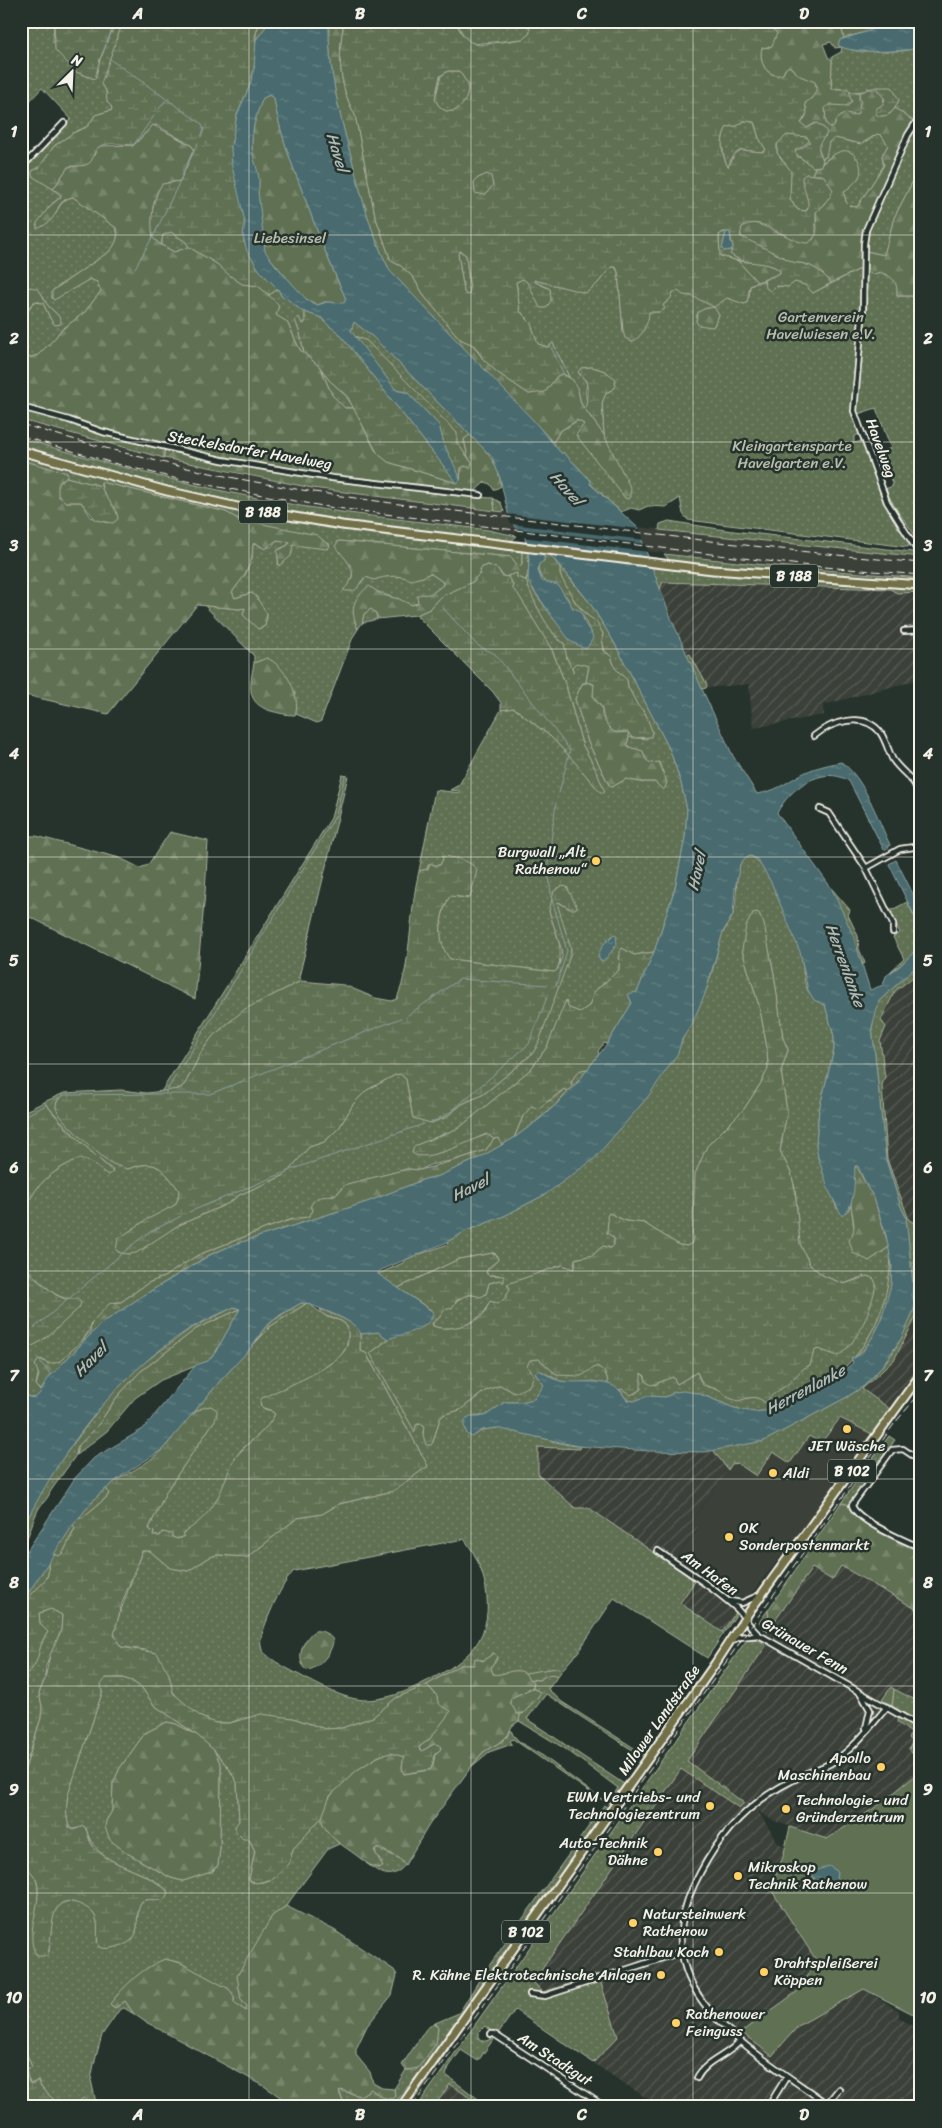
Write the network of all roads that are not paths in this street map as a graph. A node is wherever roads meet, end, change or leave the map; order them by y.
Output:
1 (921, 116) edge
2 (64, 123) dead end
3 (21, 168) edge
4 (21, 407) edge
5 (21, 451) edge
6 (480, 495) dead end
7 (921, 550) edge
8 (921, 584) edge
9 (921, 630) edge
10 (904, 631) dead end
11 (814, 736) dead end
12 (820, 809) dead end
13 (921, 821) edge
14 (921, 846) edge
15 (866, 868) junction
16 (893, 932) dead end
17 (921, 1374) edge
18 (921, 1461) edge
19 (921, 1548) edge
20 (658, 1551) dead end
21 (763, 1593) junction
22 (727, 1600) junction
23 (744, 1619) junction
24 (758, 1635) junction
25 (729, 1642) junction
26 (858, 1691) junction
27 (887, 1707) junction
28 (921, 1726) edge
29 (862, 1736) junction
30 (681, 1952) junction
31 (530, 1994) dead end
32 (491, 2034) dead end
33 (740, 2041) junction
34 (787, 2076) junction
35 (697, 2078) dead end
36 (839, 2088) dead end
37 (829, 2105) edge
38 (401, 2107) edge
39 (605, 2107) edge
40 (768, 2107) edge

1 - 7 street, Havelweg
2 - 3 street
4 - 6 street, Steckelsdorfer Havelweg
5 - 8 main road, B 188
9 - 10 street
11 - 13 street
12 - 15 street
14 - 15 street
15 - 16 street
17 - 21 main road, Milower Landstraße / B 102
18 - 19 street
20 - 22 street, Am Hafen
21 - 22 street
21 - 23 main road, Milower Landstraße / B 102
22 - 23 street, Am Hafen
23 - 24 street, Grünauer Fenn
23 - 25 main road, Milower Landstraße / B 102
24 - 25 street
24 - 26 street, Grünauer Fenn
25 - 38 main road, Milower Landstraße / B 102
26 - 27 street, Grünauer Fenn
26 - 29 street, Grünauer Fenn
27 - 28 street
27 - 29 street, Grünauer Fenn
29 - 30 street, Grünauer Fenn
30 - 31 street
30 - 33 street, Grünauer Fenn
32 - 39 street, Am Stadtgut
33 - 34 street, Grünauer Fenn
33 - 35 street
34 - 37 street, Grünauer Fenn
34 - 40 street
36 - 37 street, Grünauer Fenn

